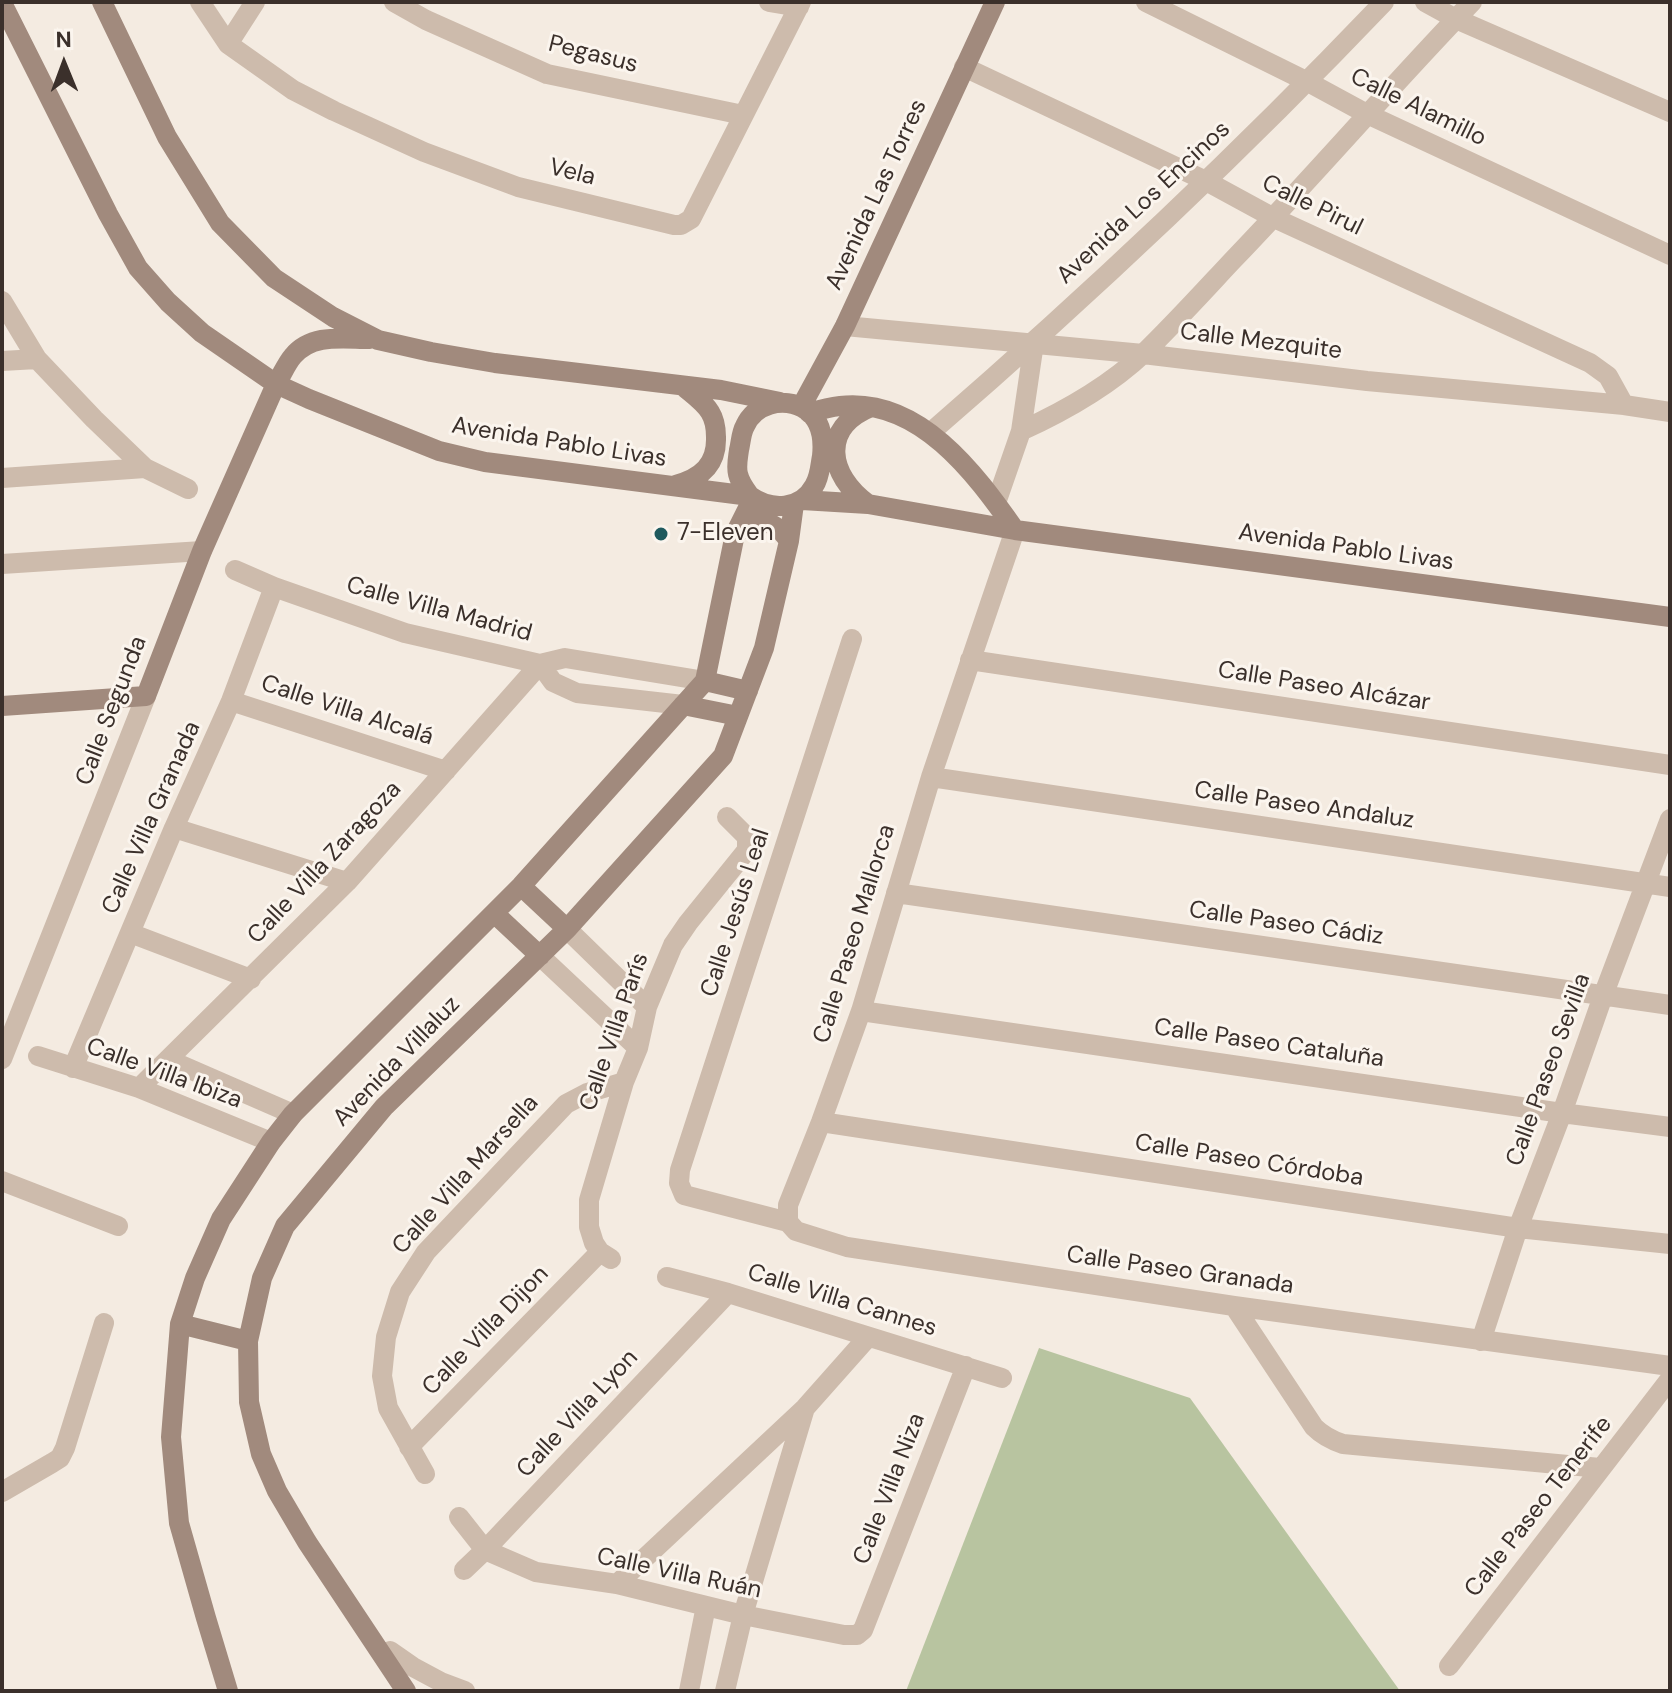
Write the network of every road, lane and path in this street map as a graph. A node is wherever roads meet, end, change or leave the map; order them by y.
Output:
1 (102, 2) edge
2 (200, 2) edge
3 (255, 2) edge
4 (394, 2) edge
5 (769, 2) edge
6 (995, 2) edge
7 (1146, 2) edge
8 (1384, 2) edge
9 (1425, 2) edge
10 (1472, 2) edge
11 (2, 3) edge
12 (800, 5) edge
13 (1456, 19) junction
14 (228, 44) junction
15 (964, 67) junction
16 (1308, 82) junction
17 (1670, 112) edge
18 (1367, 114) junction
19 (743, 115) junction
20 (1206, 181) junction
21 (1274, 218) junction
22 (1670, 255) edge
23 (2, 301) edge
24 (845, 326) junction
25 (378, 340) junction
26 (1034, 343) junction
27 (1143, 354) junction
28 (37, 359) junction
29 (2, 361) edge
30 (276, 384) junction
31 (683, 386) junction
32 (780, 402) junction
33 (1624, 405) junction
34 (871, 407) junction
35 (805, 410) junction
36 (1670, 412) edge
37 (1021, 431) junction
38 (930, 433) junction
39 (145, 468) junction
40 (2, 478) edge
41 (672, 487) junction
42 (188, 489) dead end
43 (752, 497) junction
44 (798, 502) junction
45 (996, 503) junction
46 (868, 504) junction
47 (1015, 530) junction
48 (735, 534) junction
49 (789, 541) junction
50 (202, 551) junction
51 (2, 564) edge
52 (235, 570) dead end
53 (274, 587) junction
54 (1670, 617) edge
55 (852, 639) dead end
56 (970, 660) junction
57 (540, 664) junction
58 (705, 681) junction
59 (748, 691) junction
60 (146, 696) junction
61 (231, 701) junction
62 (683, 705) junction
63 (2, 706) edge
64 (738, 716) junction
65 (1670, 765) edge
66 (446, 771) junction
67 (931, 777) junction
68 (727, 817) dead end
69 (1670, 819) edge
70 (174, 828) junction
71 (347, 882) junction
72 (1645, 883) junction
73 (521, 886) junction
74 (1670, 887) edge
75 (896, 893) junction
76 (494, 913) junction
77 (567, 929) junction
78 (130, 933) junction
79 (540, 956) junction
80 (251, 979) junction
81 (1603, 996) junction
82 (1670, 1005) edge
83 (647, 1007) junction
84 (861, 1011) junction
85 (638, 1048) junction
86 (38, 1056) dead end
87 (2, 1059) edge
88 (169, 1060) junction
89 (73, 1068) junction
90 (624, 1082) junction
91 (139, 1088) junction
92 (1562, 1113) junction
93 (293, 1114) junction
94 (821, 1122) junction
95 (1670, 1127) edge
96 (271, 1142) junction
97 (2, 1181) edge
98 (691, 1198) joint
99 (788, 1222) junction
100 (118, 1226) dead end
101 (1518, 1228) junction
102 (1670, 1244) edge
103 (605, 1255) joint
104 (667, 1277) dead end
105 (728, 1293) junction
106 (1234, 1306) junction
107 (104, 1323) dead end
108 (180, 1324) junction
109 (868, 1337) junction
110 (248, 1341) junction
111 (1481, 1341) junction
112 (966, 1366) junction
113 (1670, 1366) edge
114 (1002, 1378) dead end
115 (1670, 1379) edge
116 (805, 1408) junction
117 (409, 1447) junction
118 (1600, 1468) junction
119 (425, 1474) dead end
120 (2, 1492) edge
121 (459, 1517) dead end
122 (485, 1550) junction
123 (464, 1570) dead end
124 (617, 1584) junction
125 (706, 1606) junction
126 (743, 1615) junction
127 (863, 1630) joint
128 (390, 1654) junction
129 (1449, 1666) dead end
130 (228, 1691) edge
131 (406, 1691) edge
132 (465, 1691) edge
133 (689, 1691) edge
134 (725, 1691) edge

1 - 25 street
2 - 14 street
3 - 14 street
4 - 19 street, Pegasus
5 - 12 street
6 - 15 street, Avenida Las Torres
7 - 16 street, Calle Alamillo
8 - 16 street, Avenida Los Encinos
9 - 13 street
10 - 13 street
11 - 30 street, Avenida Pablo Livas
12 - 19 street, Vela
13 - 17 street
13 - 18 street
14 - 19 street, Vela
15 - 20 street, Calle Pirul
15 - 24 street, Avenida Las Torres
16 - 18 street, Calle Alamillo
16 - 20 street, Avenida Los Encinos
18 - 21 street
18 - 22 street, Calle Alamillo
20 - 21 street, Calle Pirul
20 - 26 street, Avenida Los Encinos
21 - 27 street
21 - 33 street, Calle Pirul
23 - 28 street
24 - 26 street, Calle Mezquite
24 - 35 street, Avenida Las Torres
25 - 30 street, Calle Segunda
25 - 31 street
26 - 27 street, Calle Mezquite
26 - 37 street
26 - 38 street, Avenida Los Encinos
27 - 33 street, Calle Mezquite
27 - 37 street
28 - 29 street
28 - 39 street
30 - 41 street, Avenida Pablo Livas
30 - 50 street, Calle Segunda
31 - 32 street
31 - 41 street
32 - 35 street
32 - 43 street
33 - 36 street, Calle Mezquite
34 - 35 street
34 - 38 street
34 - 46 street
35 - 44 street
37 - 45 street
38 - 45 street
39 - 40 street
39 - 42 street
41 - 43 street, Avenida Pablo Livas
43 - 44 street
43 - 48 street
44 - 46 street, Avenida Pablo Livas
44 - 49 street, Avenida Villaluz
45 - 47 street
46 - 47 street, Avenida Pablo Livas
47 - 54 street, Avenida Pablo Livas
47 - 56 street, Calle Paseo Mallorca
48 - 49 street
48 - 58 street
49 - 59 street, Avenida Villaluz
50 - 51 street
50 - 60 street, Calle Segunda
52 - 53 street, Calle Villa Madrid
53 - 57 street, Calle Villa Madrid
53 - 61 street, Calle Villa Granada
55 - 98 street, Calle Jesús Leal
56 - 65 street, Calle Paseo Alcázar
56 - 67 street, Calle Paseo Mallorca
57 - 58 street, Calle Villa Madrid
57 - 62 street, Calle Villa Madrid
57 - 66 street, Calle Villa Zaragoza
58 - 59 street
58 - 62 street, Avenida Villaluz
59 - 64 street, Avenida Villaluz
60 - 63 street
60 - 87 street, Calle Segunda
61 - 66 street, Calle Villa Alcalá
61 - 70 street, Calle Villa Granada
62 - 64 street
62 - 73 street, Avenida Villaluz
64 - 77 street, Avenida Villaluz
66 - 71 street, Calle Villa Zaragoza
67 - 72 street, Calle Paseo Andaluz
67 - 75 street, Calle Paseo Mallorca
68 - 83 street, Calle Villa París
69 - 72 street, Calle Paseo Sevilla
70 - 71 street
70 - 78 street, Calle Villa Granada
71 - 80 street, Calle Villa Zaragoza
72 - 74 street, Calle Paseo Andaluz
72 - 81 street, Calle Paseo Sevilla
73 - 76 street, Avenida Villaluz
73 - 77 street
75 - 81 street, Calle Paseo Cádiz
75 - 84 street, Calle Paseo Mallorca
76 - 79 street
76 - 93 street, Avenida Villaluz
77 - 79 street, Avenida Villaluz
77 - 83 street
78 - 80 street
78 - 89 street, Calle Villa Granada
79 - 85 street
79 - 110 street, Avenida Villaluz
80 - 88 street, Calle Villa Zaragoza
81 - 82 street, Calle Paseo Cádiz
81 - 92 street, Calle Paseo Sevilla
83 - 85 street, Calle Villa París
84 - 92 street, Calle Paseo Cataluña
84 - 94 street, Calle Paseo Mallorca
85 - 90 street, Calle Villa París
86 - 89 street, Calle Villa Ibiza
88 - 91 street, Calle Villa Zaragoza
88 - 93 street, Calle Villa Ibiza
89 - 91 street, Calle Villa Ibiza
90 - 103 street, Calle Villa París
90 - 117 street, Calle Villa Marsella
91 - 96 street, Calle Villa Ibiza
92 - 95 street, Calle Paseo Cataluña
92 - 101 street, Calle Paseo Sevilla
93 - 96 street, Avenida Villaluz
94 - 99 street, Calle Paseo Mallorca
94 - 101 street, Calle Paseo Córdoba
96 - 108 street, Avenida Villaluz
97 - 100 street
98 - 99 street, Calle Paseo Granada
99 - 106 street, Calle Paseo Granada
101 - 102 street, Calle Paseo Córdoba
101 - 111 street, Calle Paseo Sevilla
103 - 117 street, Calle Villa Dijon
104 - 105 street, Calle Villa Cannes
105 - 109 street, Calle Villa Cannes
105 - 122 street, Calle Villa Lyon
106 - 111 street, Calle Paseo Granada
106 - 118 street
107 - 120 street
108 - 110 street
108 - 130 street, Avenida Villaluz
109 - 112 street, Calle Villa Cannes
109 - 116 street
110 - 128 street, Avenida Villaluz
111 - 113 street, Calle Paseo Granada
112 - 114 street, Calle Villa Cannes
112 - 127 street, Calle Villa Niza
115 - 118 street, Calle Paseo Tenerife
116 - 124 street
116 - 126 street
117 - 119 street, Calle Villa Marsella
118 - 129 street, Calle Paseo Tenerife
121 - 122 street
122 - 123 street, Calle Villa Lyon
122 - 124 street, Calle Villa Ruán
124 - 125 street, Calle Villa Ruán
125 - 126 street, Calle Villa Ruán
125 - 133 street
126 - 127 street, Calle Villa Ruán
126 - 134 street
128 - 131 street, Avenida Villaluz
128 - 132 street

